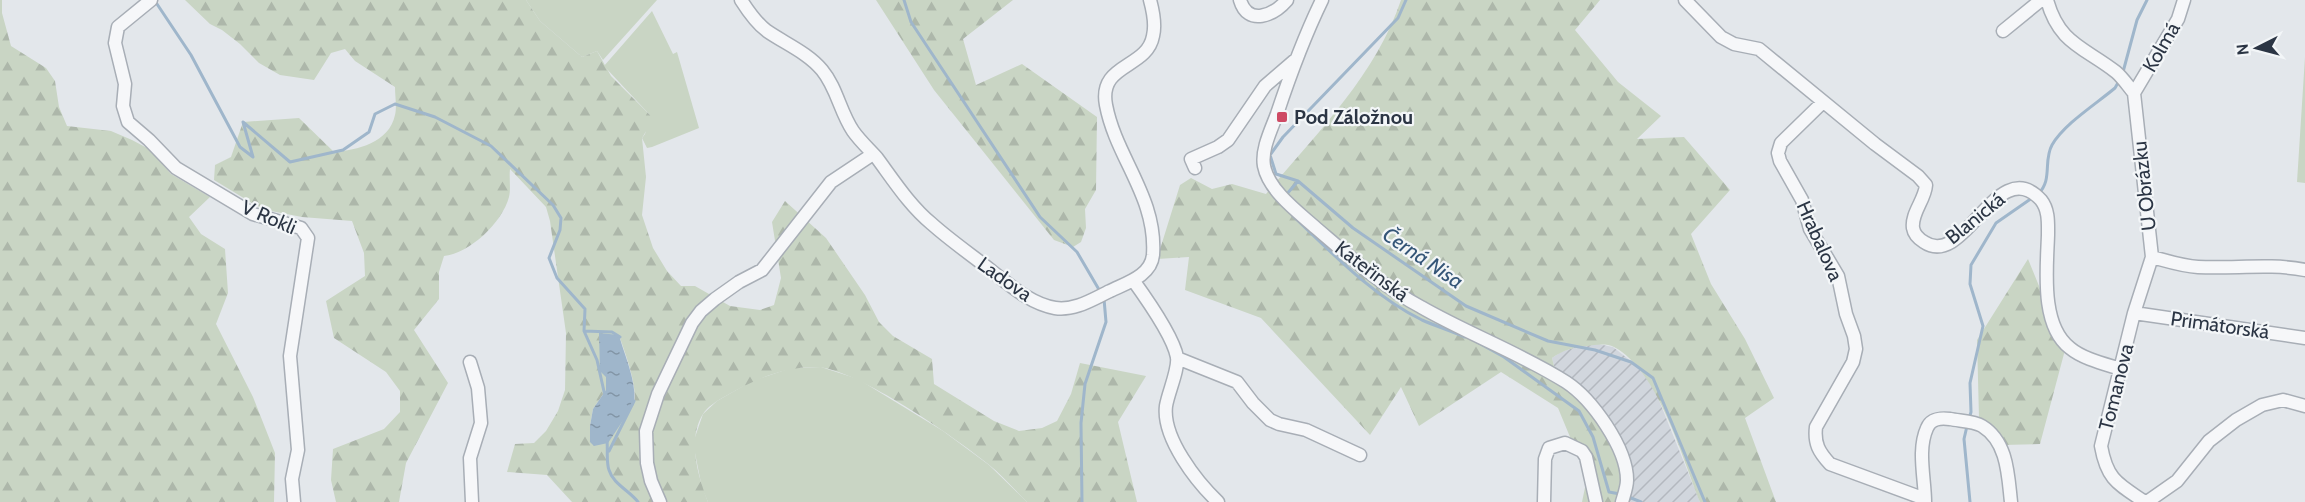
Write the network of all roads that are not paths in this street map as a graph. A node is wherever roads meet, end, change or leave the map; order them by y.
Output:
1 (741, 0) edge
2 (1150, 0) edge
3 (1240, 0) edge
4 (1287, 0) edge
5 (1322, 0) edge
6 (1685, 0) edge
7 (2041, 0) edge
8 (2047, 0) edge
9 (2184, 0) edge
10 (150, 1) edge
11 (2003, 31) dead end
12 (1295, 60) junction
13 (2134, 93) junction
14 (1823, 102) junction
15 (873, 154) junction
16 (1196, 168) dead end
17 (2152, 257) junction
18 (2305, 270) edge
19 (1133, 280) junction
20 (2134, 313) junction
21 (2305, 338) edge
22 (1177, 358) junction
23 (470, 362) dead end
24 (2121, 369) junction
25 (2305, 406) edge
26 (1360, 455) dead end
27 (1925, 501) edge
28 (294, 502) edge
29 (472, 502) edge
30 (660, 502) edge
31 (1218, 502) edge
32 (1544, 502) edge
33 (1596, 502) edge
34 (1622, 502) edge
35 (2011, 502) edge
36 (2146, 502) edge

1 - 15 street, Ladova
2 - 19 street, Ladova
3 - 4 street
5 - 12 street, Kateřinská
6 - 14 street, Blanická
7 - 11 street
8 - 13 street
9 - 13 street, Kolmá
10 - 28 street, V Rokli
12 - 16 street
12 - 34 street, Kateřinská
13 - 17 street, U Obrázku
14 - 24 street, Blanická
14 - 27 street, Hrabalova
15 - 19 street, Ladova
15 - 30 street
17 - 18 street, U Obrázku
17 - 20 street, Tomanova
19 - 22 street
20 - 21 street, Primátorská
20 - 24 street, Tomanova
22 - 26 street
22 - 31 street
23 - 29 street
24 - 36 street, Tomanova
25 - 36 street
27 - 35 street
32 - 33 street

